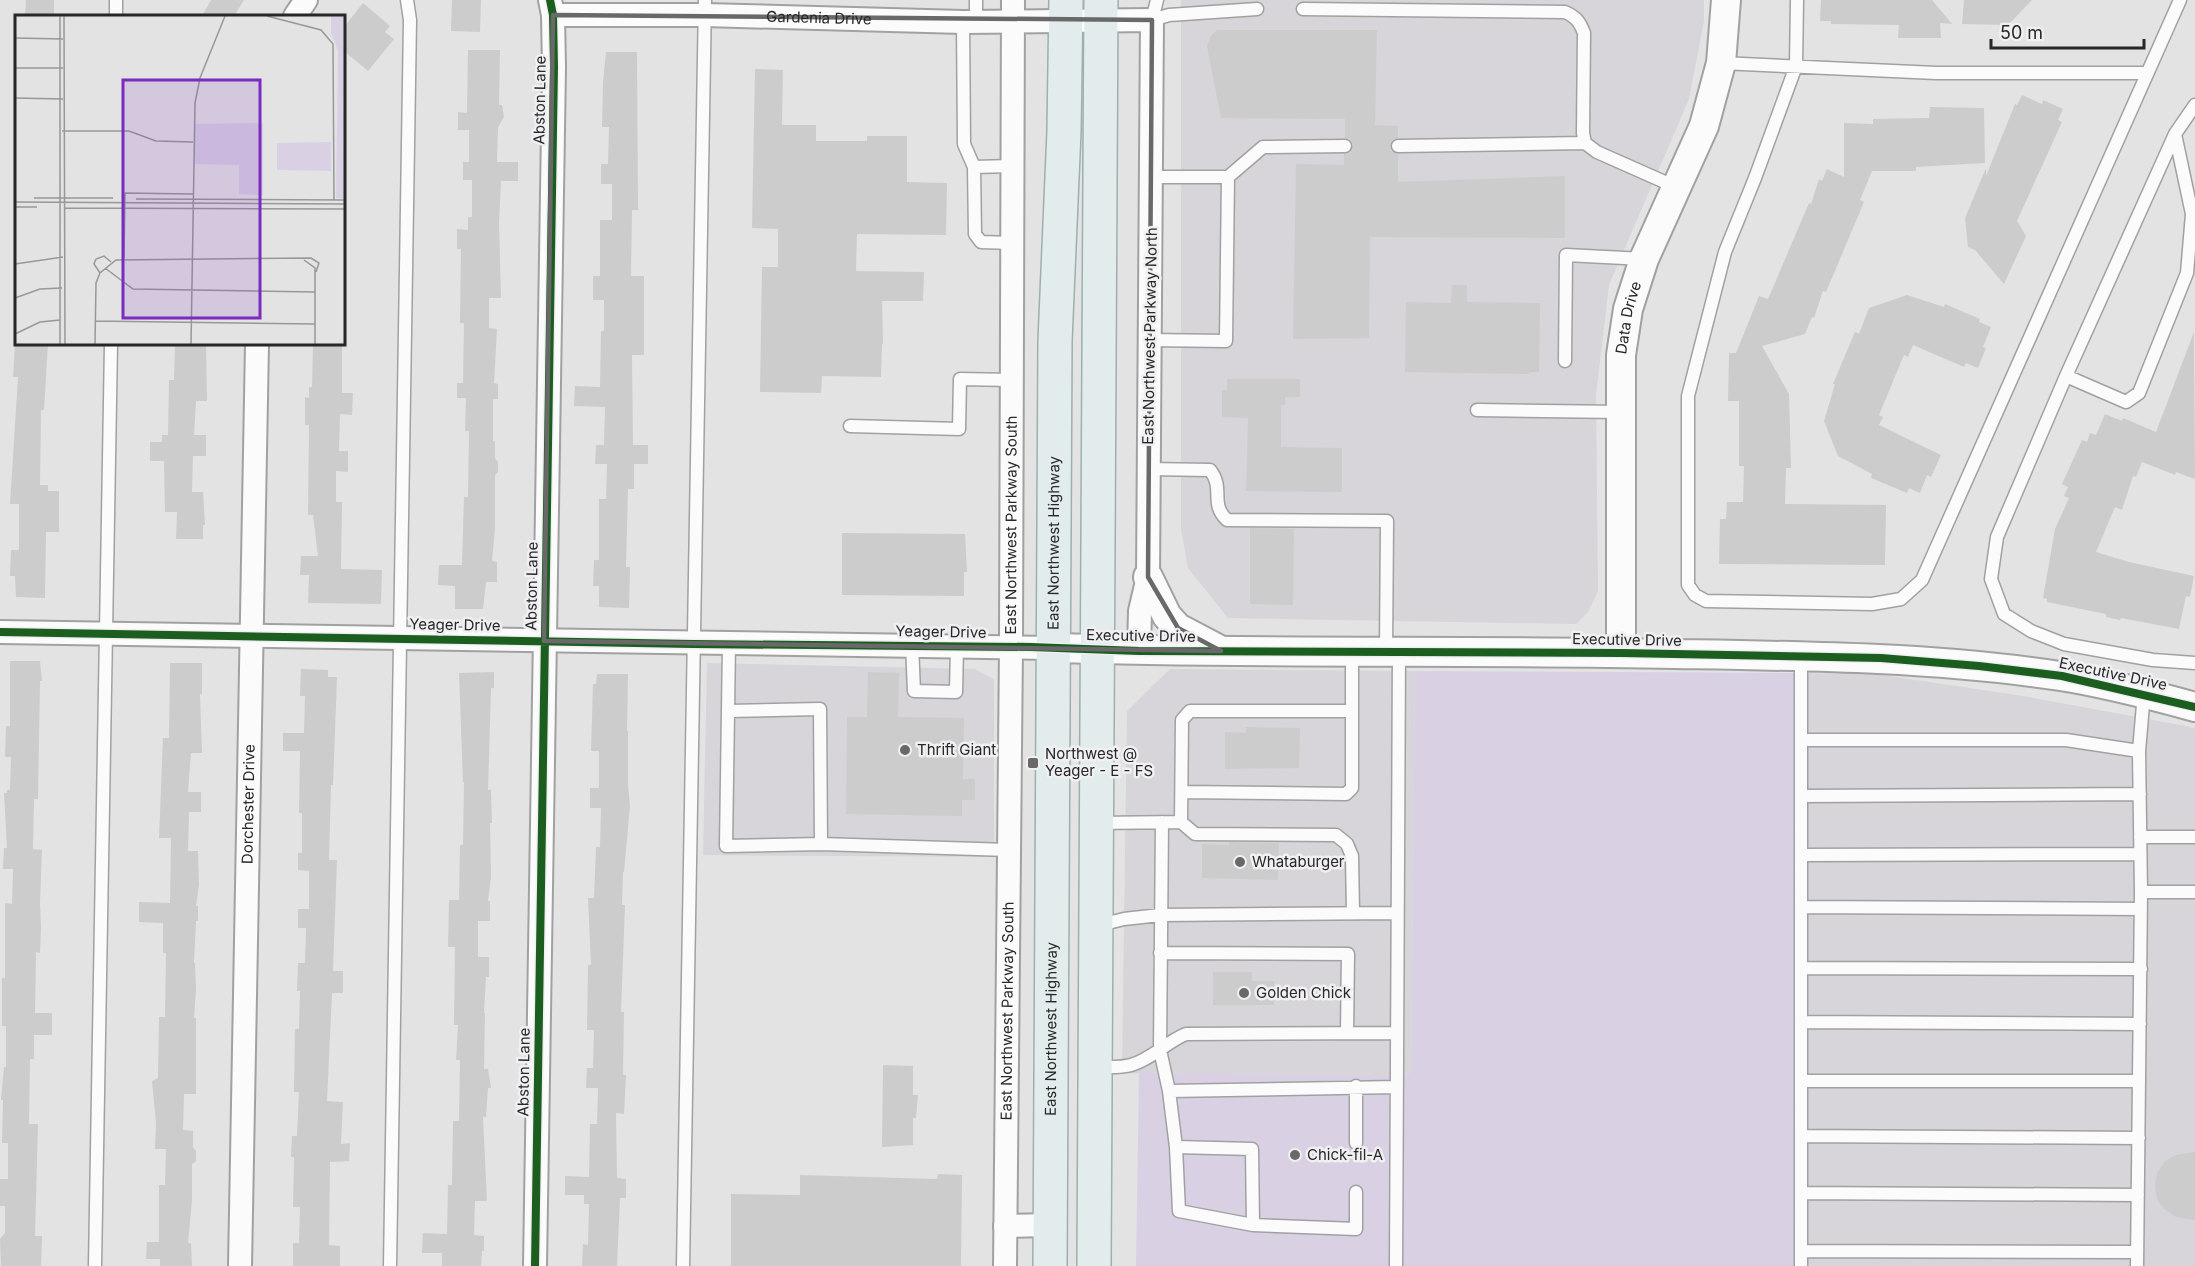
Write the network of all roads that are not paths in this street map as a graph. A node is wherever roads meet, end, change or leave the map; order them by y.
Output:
1 (306, 0) edge
2 (407, 0) edge
3 (1726, 0) edge
4 (1797, 0) edge
5 (2180, 0) edge
6 (551, 7) edge
7 (705, 8) edge
8 (1257, 9) dead end
9 (1303, 9) dead end
10 (1100, 10) edge
11 (1154, 10) edge
12 (1013, 11) edge
13 (1066, 11) edge
14 (971, 14) edge
15 (296, 15) edge
16 (1721, 63) junction
17 (1796, 66) junction
18 (2147, 73) junction
19 (2195, 105) edge
20 (2175, 134) junction
21 (1585, 143) junction
22 (1344, 146) dead end
23 (1398, 146) dead end
24 (1012, 166) junction
25 (974, 167) junction
26 (1151, 177) junction
27 (1228, 177) junction
28 (1677, 188) junction
29 (1013, 243) junction
30 (1644, 259) junction
31 (1149, 340) junction
32 (111, 345) edge
33 (257, 345) edge
34 (1565, 361) dead end
35 (2066, 376) junction
36 (1011, 380) junction
37 (1477, 410) dead end
38 (1620, 412) junction
39 (850, 426) dead end
40 (1148, 469) junction
41 (1148, 577) junction
42 (0, 632) edge
43 (106, 634) junction
44 (251, 636) junction
45 (399, 638) junction
46 (544, 641) junction
47 (693, 644) junction
48 (729, 644) junction
49 (912, 645) junction
50 (957, 646) junction
51 (1011, 647) junction
52 (1054, 648) junction
53 (1098, 650) junction
54 (1139, 651) junction
55 (1221, 651) junction
56 (1352, 651) junction
57 (1393, 651) junction
58 (1621, 653) junction
59 (1801, 656) junction
60 (2195, 663) edge
61 (2144, 693) junction
62 (2195, 706) edge
63 (729, 711) junction
64 (1352, 711) junction
65 (1801, 740) junction
66 (2139, 751) junction
67 (1182, 792) junction
68 (2139, 794) junction
69 (1801, 796) junction
70 (1162, 822) junction
71 (1181, 822) junction
72 (1097, 823) junction
73 (2140, 837) junction
74 (2195, 837) edge
75 (821, 844) junction
76 (1008, 850) junction
77 (2140, 854) junction
78 (1801, 855) junction
79 (2141, 892) junction
80 (2195, 892) edge
81 (1801, 907) junction
82 (2141, 909) junction
83 (1353, 913) junction
84 (1397, 913) junction
85 (1160, 915) junction
86 (1096, 927) junction
87 (1160, 953) junction
88 (1801, 968) junction
89 (2140, 969) junction
90 (1801, 1022) junction
91 (2139, 1024) junction
92 (1347, 1033) junction
93 (1397, 1033) junction
94 (1160, 1050) junction
95 (1095, 1067) junction
96 (1801, 1081) junction
97 (2139, 1081) junction
98 (1356, 1086) junction
99 (1397, 1087) junction
100 (1169, 1091) junction
101 (1801, 1136) junction
102 (2139, 1138) junction
103 (1356, 1143) dead end
104 (1176, 1148) junction
105 (1356, 1192) dead end
106 (1801, 1193) junction
107 (2138, 1195) junction
108 (1050, 1225) junction
109 (1253, 1225) junction
110 (1005, 1226) junction
111 (1801, 1251) junction
112 (2138, 1252) junction
113 (95, 1266) edge
114 (240, 1266) edge
115 (390, 1266) edge
116 (535, 1266) edge
117 (683, 1266) edge
118 (1005, 1266) edge
119 (1050, 1266) edge
120 (1094, 1266) edge
121 (1396, 1266) edge
122 (1801, 1266) edge
123 (2137, 1266) edge

1 - 15 street
2 - 45 lane
3 - 16 street, Data Drive
4 - 17 lane
5 - 18 lane
6 - 7 street, Gardenia Drive
6 - 46 street, Abston Lane
7 - 14 street, Gardenia Drive
7 - 47 lane
8 - 11 lane
9 - 21 lane
10 - 11 street, Gardenia Drive
10 - 13 street, Gardenia Drive
10 - 53 main road
11 - 26 street, East Northwest Parkway North
12 - 13 street, Gardenia Drive
12 - 14 street, Gardenia Drive
12 - 24 street, East Northwest Parkway South
13 - 52 main road, East Northwest Highway
14 - 25 lane
16 - 17 lane
16 - 28 street, Data Drive
17 - 18 lane
17 - 18 lane
19 - 20 lane
20 - 35 lane
20 - 35 lane
21 - 23 lane
21 - 28 lane
22 - 27 lane
24 - 25 lane
24 - 29 street, East Northwest Parkway South
25 - 29 lane
26 - 27 lane
26 - 31 street, East Northwest Parkway North
27 - 31 lane
28 - 30 street, Data Drive
29 - 36 street, East Northwest Parkway South
30 - 34 lane
30 - 38 street, Data Drive
31 - 40 street, East Northwest Parkway North
32 - 43 lane
33 - 44 street, Dorchester Drive
35 - 60 lane
36 - 39 lane
36 - 51 street, East Northwest Parkway South
37 - 38 lane
38 - 58 street, Data Drive
40 - 41 street, East Northwest Parkway North
40 - 57 lane
41 - 54 street, East Northwest Parkway North
41 - 55 street
42 - 43 street, Yeager Drive
43 - 44 street, Yeager Drive
43 - 113 lane
44 - 45 street, Yeager Drive
44 - 114 street, Dorchester Drive
45 - 46 street, Yeager Drive
45 - 115 lane
46 - 47 street, Yeager Drive
46 - 116 street, Abston Lane
47 - 48 street, Yeager Drive
47 - 117 lane
48 - 49 street, Yeager Drive
48 - 63 lane
49 - 50 street, Yeager Drive
49 - 50 lane
50 - 51 street, Yeager Drive
51 - 52 street, Yeager Drive
51 - 76 street, East Northwest Parkway South
52 - 53 street, Executive Drive
52 - 108 main road, East Northwest Highway
53 - 54 street, Executive Drive
53 - 72 main road
54 - 55 street, Executive Drive
55 - 56 street, Executive Drive
56 - 57 street, Executive Drive
56 - 64 lane
57 - 58 street, Executive Drive
57 - 84 lane
58 - 59 street, Executive Drive
59 - 61 street, Executive Drive
59 - 65 lane
61 - 62 street, Executive Drive
61 - 66 lane
63 - 75 lane
63 - 75 lane
64 - 67 lane
64 - 67 lane
65 - 66 lane
65 - 69 lane
66 - 68 lane
67 - 71 lane
68 - 69 lane
68 - 73 lane
69 - 78 lane
70 - 71 lane
70 - 72 lane
70 - 85 lane
71 - 83 lane
72 - 86 main road
73 - 74 lane
73 - 77 lane
75 - 76 lane
76 - 110 street, East Northwest Parkway South
77 - 78 lane
77 - 79 lane
78 - 81 lane
79 - 80 lane
79 - 82 lane
81 - 82 lane
81 - 88 lane
82 - 89 lane
83 - 84 lane
83 - 85 lane
84 - 93 lane
85 - 86 lane
85 - 87 lane
86 - 95 main road
87 - 92 lane
87 - 94 lane
88 - 89 lane
88 - 90 lane
89 - 91 lane
90 - 91 lane
90 - 96 lane
91 - 97 lane
92 - 93 lane
92 - 94 lane
93 - 99 lane
94 - 95 lane
94 - 100 lane
95 - 120 main road
96 - 97 lane
96 - 101 lane
97 - 102 lane
98 - 99 lane
98 - 100 lane
98 - 103 lane
99 - 121 lane
100 - 104 lane
101 - 102 lane
101 - 106 lane
102 - 107 lane
104 - 109 lane
104 - 109 lane
105 - 109 lane
106 - 107 lane
106 - 111 lane
107 - 112 lane
108 - 110 street
108 - 119 main road, East Northwest Highway
110 - 118 street, East Northwest Parkway South
111 - 112 lane
111 - 122 lane
112 - 123 lane

